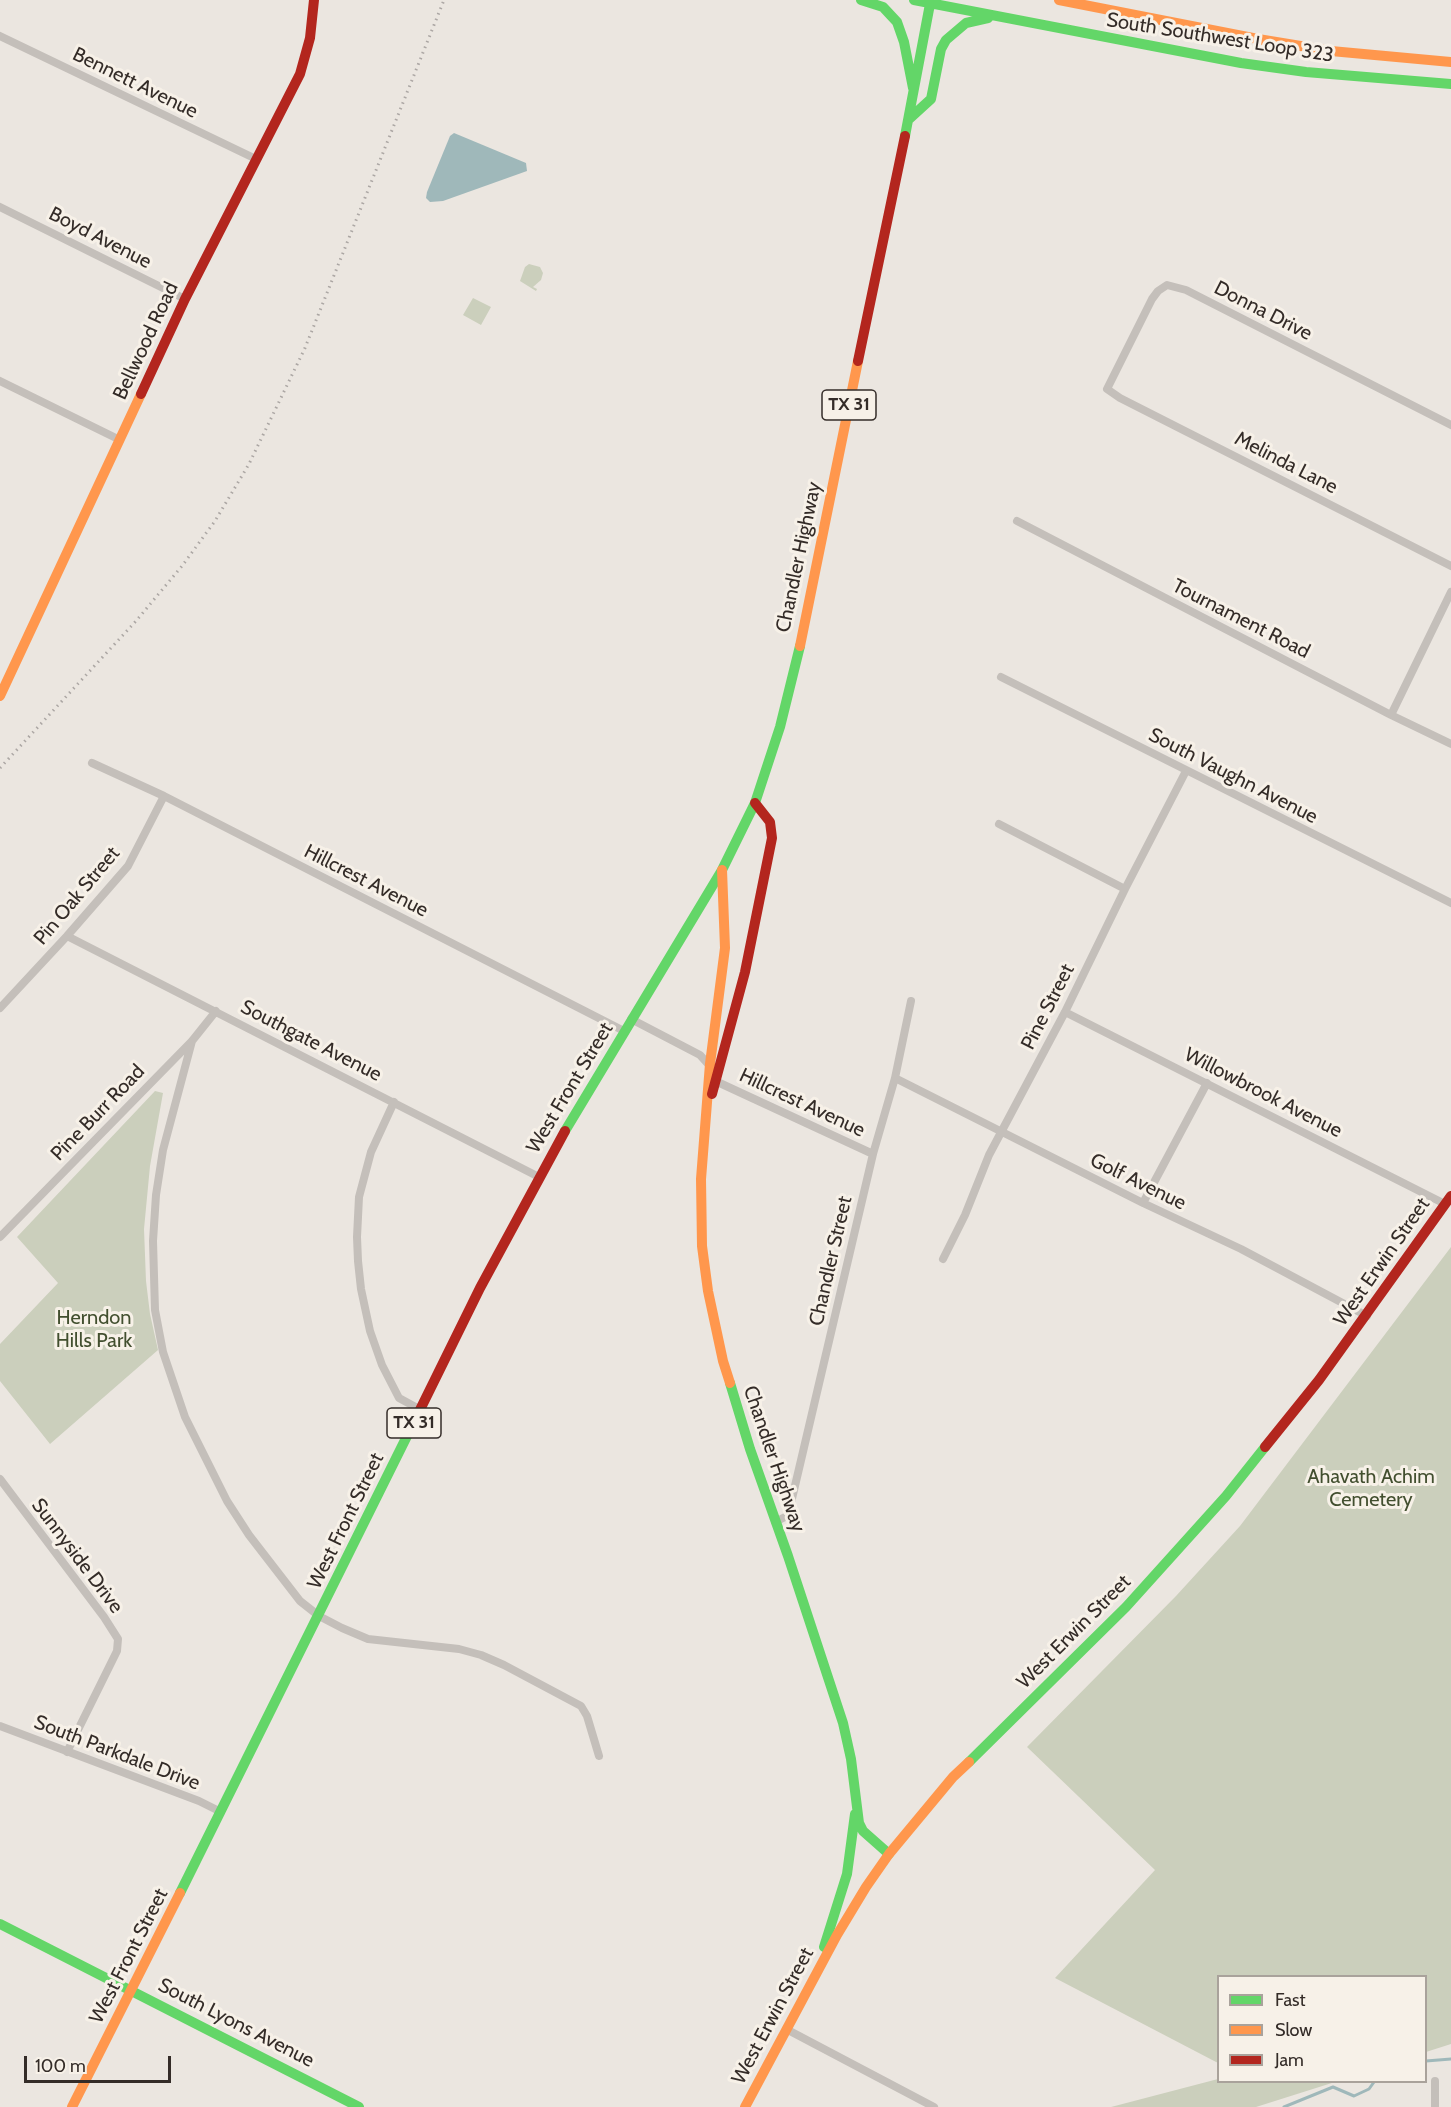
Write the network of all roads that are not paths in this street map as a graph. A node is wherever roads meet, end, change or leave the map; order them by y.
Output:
1 (314, 0) edge
2 (861, 0) edge
3 (914, 0) edge
4 (1059, 0) edge
5 (1088, 0) edge
6 (931, 2) edge
7 (1110, 6) edge
8 (998, 16) junction
9 (0, 36) edge
10 (1451, 62) edge
11 (1451, 84) edge
12 (913, 88) junction
13 (908, 120) junction
14 (256, 159) junction
15 (0, 207) edge
16 (185, 299) junction
17 (0, 381) edge
18 (1107, 389) joint
19 (1451, 425) edge
20 (120, 440) junction
21 (1017, 521) dead end
22 (1451, 566) edge
23 (1451, 592) edge
24 (1001, 677) dead end
25 (0, 696) edge
26 (1391, 715) junction
27 (1451, 744) edge
28 (92, 763) dead end
29 (1186, 771) junction
30 (164, 796) junction
31 (755, 802) junction
32 (999, 824) dead end
33 (722, 870) junction
34 (1125, 889) junction
35 (1451, 903) edge
36 (67, 936) junction
37 (911, 1001) dead end
38 (0, 1008) edge
39 (216, 1011) junction
40 (1065, 1012) junction
41 (631, 1019) junction
42 (624, 1031) junction
43 (192, 1041) junction
44 (710, 1065) junction
45 (895, 1078) junction
46 (712, 1079) junction
47 (1207, 1083) junction
48 (394, 1102) junction
49 (1001, 1132) junction
50 (873, 1154) junction
51 (539, 1177) junction
52 (1448, 1200) edge
53 (1143, 1203) junction
54 (0, 1237) edge
55 (943, 1259) dead end
56 (1367, 1316) junction
57 (421, 1410) junction
58 (0, 1479) edge
59 (775, 1522) junction
60 (319, 1616) junction
61 (0, 1726) edge
62 (67, 1752) junction
63 (599, 1756) dead end
64 (856, 1811) junction
65 (221, 1812) junction
66 (889, 1854) junction
67 (0, 1924) edge
68 (816, 1971) junction
69 (133, 1990) junction
70 (786, 2029) junction
71 (1435, 2081) dead end
72 (72, 2107) edge
73 (358, 2107) edge
74 (745, 2107) edge
75 (934, 2107) edge
76 (1435, 2107) edge

1 - 14 main road, Bellwood Road
2 - 12 main road
3 - 6 main road, South Southwest Loop 323
4 - 7 main road, South Southwest Loop 323
5 - 7 main road
6 - 8 main road, South Southwest Loop 323
6 - 12 main road, Chandler Highway / TX 31
7 - 10 main road, South Southwest Loop 323
8 - 11 main road, South Southwest Loop 323
8 - 13 main road
9 - 14 street, Bennett Avenue
12 - 13 main road, Chandler Highway / TX 31
13 - 31 main road, Chandler Highway / TX 31
14 - 16 main road, Bellwood Road
15 - 16 street, Boyd Avenue
16 - 20 main road, Bellwood Road
17 - 20 street
18 - 19 street, Donna Drive
18 - 22 street, Melinda Lane
20 - 25 main road, Bellwood Road
21 - 26 street, Tournament Road
23 - 26 street
24 - 29 street, South Vaughn Avenue
26 - 27 street, Tournament Road
28 - 30 street, Hillcrest Avenue
29 - 34 street, Pine Street
29 - 35 street, South Vaughn Avenue
30 - 36 street, Pin Oak Street
30 - 42 street, Hillcrest Avenue
31 - 33 main road, West Front Street / TX 31
31 - 46 main road, Chandler Highway
32 - 34 street
33 - 41 main road, West Front Street / TX 31
33 - 44 main road, Chandler Highway
34 - 40 street, Pine Street
36 - 38 street, Pin Oak Street
36 - 39 street, Southgate Avenue
37 - 45 street, Chandler Street
39 - 43 street, Pine Burr Road
39 - 48 street, Southgate Avenue
40 - 47 street, Willowbrook Avenue
40 - 49 street, Pine Street
41 - 42 main road, West Front Street / TX 31
41 - 44 street
42 - 51 main road, West Front Street / TX 31
43 - 54 street, Pine Burr Road
43 - 60 street
44 - 46 main road, Chandler Highway
45 - 49 street, Golf Avenue
45 - 50 street, Chandler Street
46 - 50 street, Hillcrest Avenue
46 - 59 main road, Chandler Highway
47 - 52 street, Willowbrook Avenue
47 - 53 street
48 - 51 street, Southgate Avenue
48 - 57 street
49 - 53 street, Golf Avenue
49 - 55 street, Pine Street
50 - 59 street, Chandler Street
51 - 57 main road, West Front Street / TX 31
52 - 56 main road, West Erwin Street
53 - 56 street, Golf Avenue
56 - 66 main road, West Erwin Street
57 - 60 main road, West Front Street / TX 31
58 - 62 street, Sunnyside Drive
59 - 64 main road, Chandler Highway
60 - 63 street
60 - 65 main road, West Front Street / TX 31
61 - 62 street, South Parkdale Drive
62 - 65 street, South Parkdale Drive
64 - 66 main road, Chandler Highway
64 - 68 main road, Chandler Highway
65 - 69 main road, West Front Street / TX 31
66 - 68 main road, West Erwin Street
67 - 69 main road, South Lyons Avenue
68 - 70 main road, West Erwin Street
69 - 72 main road, West Front Street / TX 31
69 - 73 main road, South Lyons Avenue
70 - 74 main road, West Erwin Street
70 - 75 street
71 - 76 street

